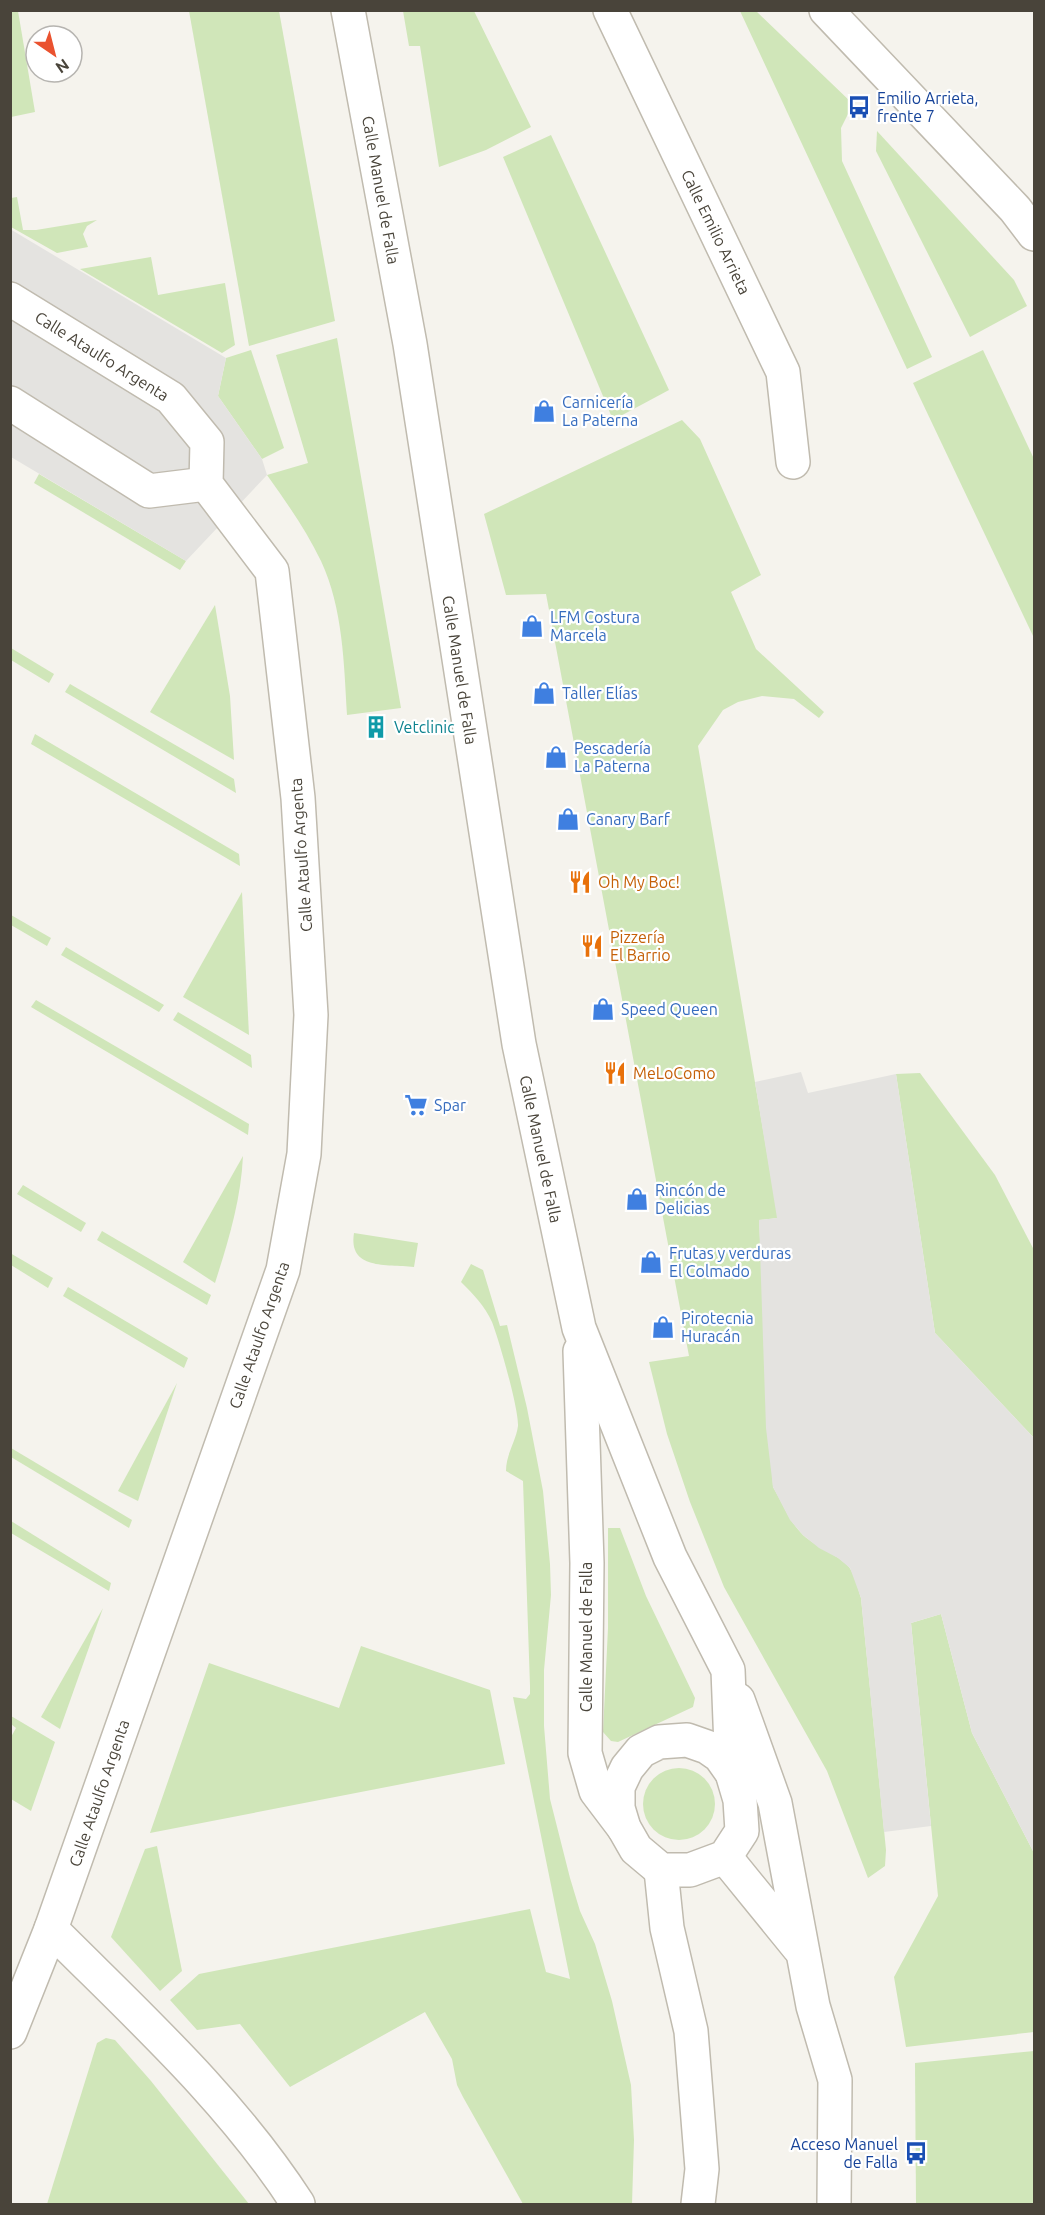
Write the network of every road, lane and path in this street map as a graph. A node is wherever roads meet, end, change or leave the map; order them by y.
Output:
1 (348, 10) edge
2 (610, 10) edge
3 (826, 10) edge
4 (1035, 234) edge
5 (10, 299) edge
6 (10, 403) edge
7 (793, 462) dead end
8 (206, 484) junction
9 (579, 1328) junction
10 (728, 1670) junction
11 (732, 1773) junction
12 (624, 1828) junction
13 (725, 1857) junction
14 (661, 1870) junction
15 (51, 1929) junction
16 (802, 1951) junction
17 (10, 2032) edge
18 (298, 2205) edge
19 (698, 2205) edge
20 (834, 2205) edge

1 - 9 street, Calle Manuel de Falla
2 - 7 street, Calle Emilio Arrieta
3 - 4 street
5 - 8 street, Calle Ataulfo Argenta
6 - 8 street
8 - 15 street, Calle Ataulfo Argenta
9 - 10 street, Calle Manuel de Falla
9 - 12 street, Calle Manuel de Falla
10 - 11 street, Calle Manuel de Falla
10 - 16 street, Calle Manuel de Falla
11 - 12 street
11 - 13 street
12 - 14 street
13 - 14 street
13 - 16 street, Calle Manuel de Falla
14 - 19 street
15 - 17 street, Calle Ataulfo Argenta
15 - 18 street
16 - 20 street, Calle Manuel de Falla

